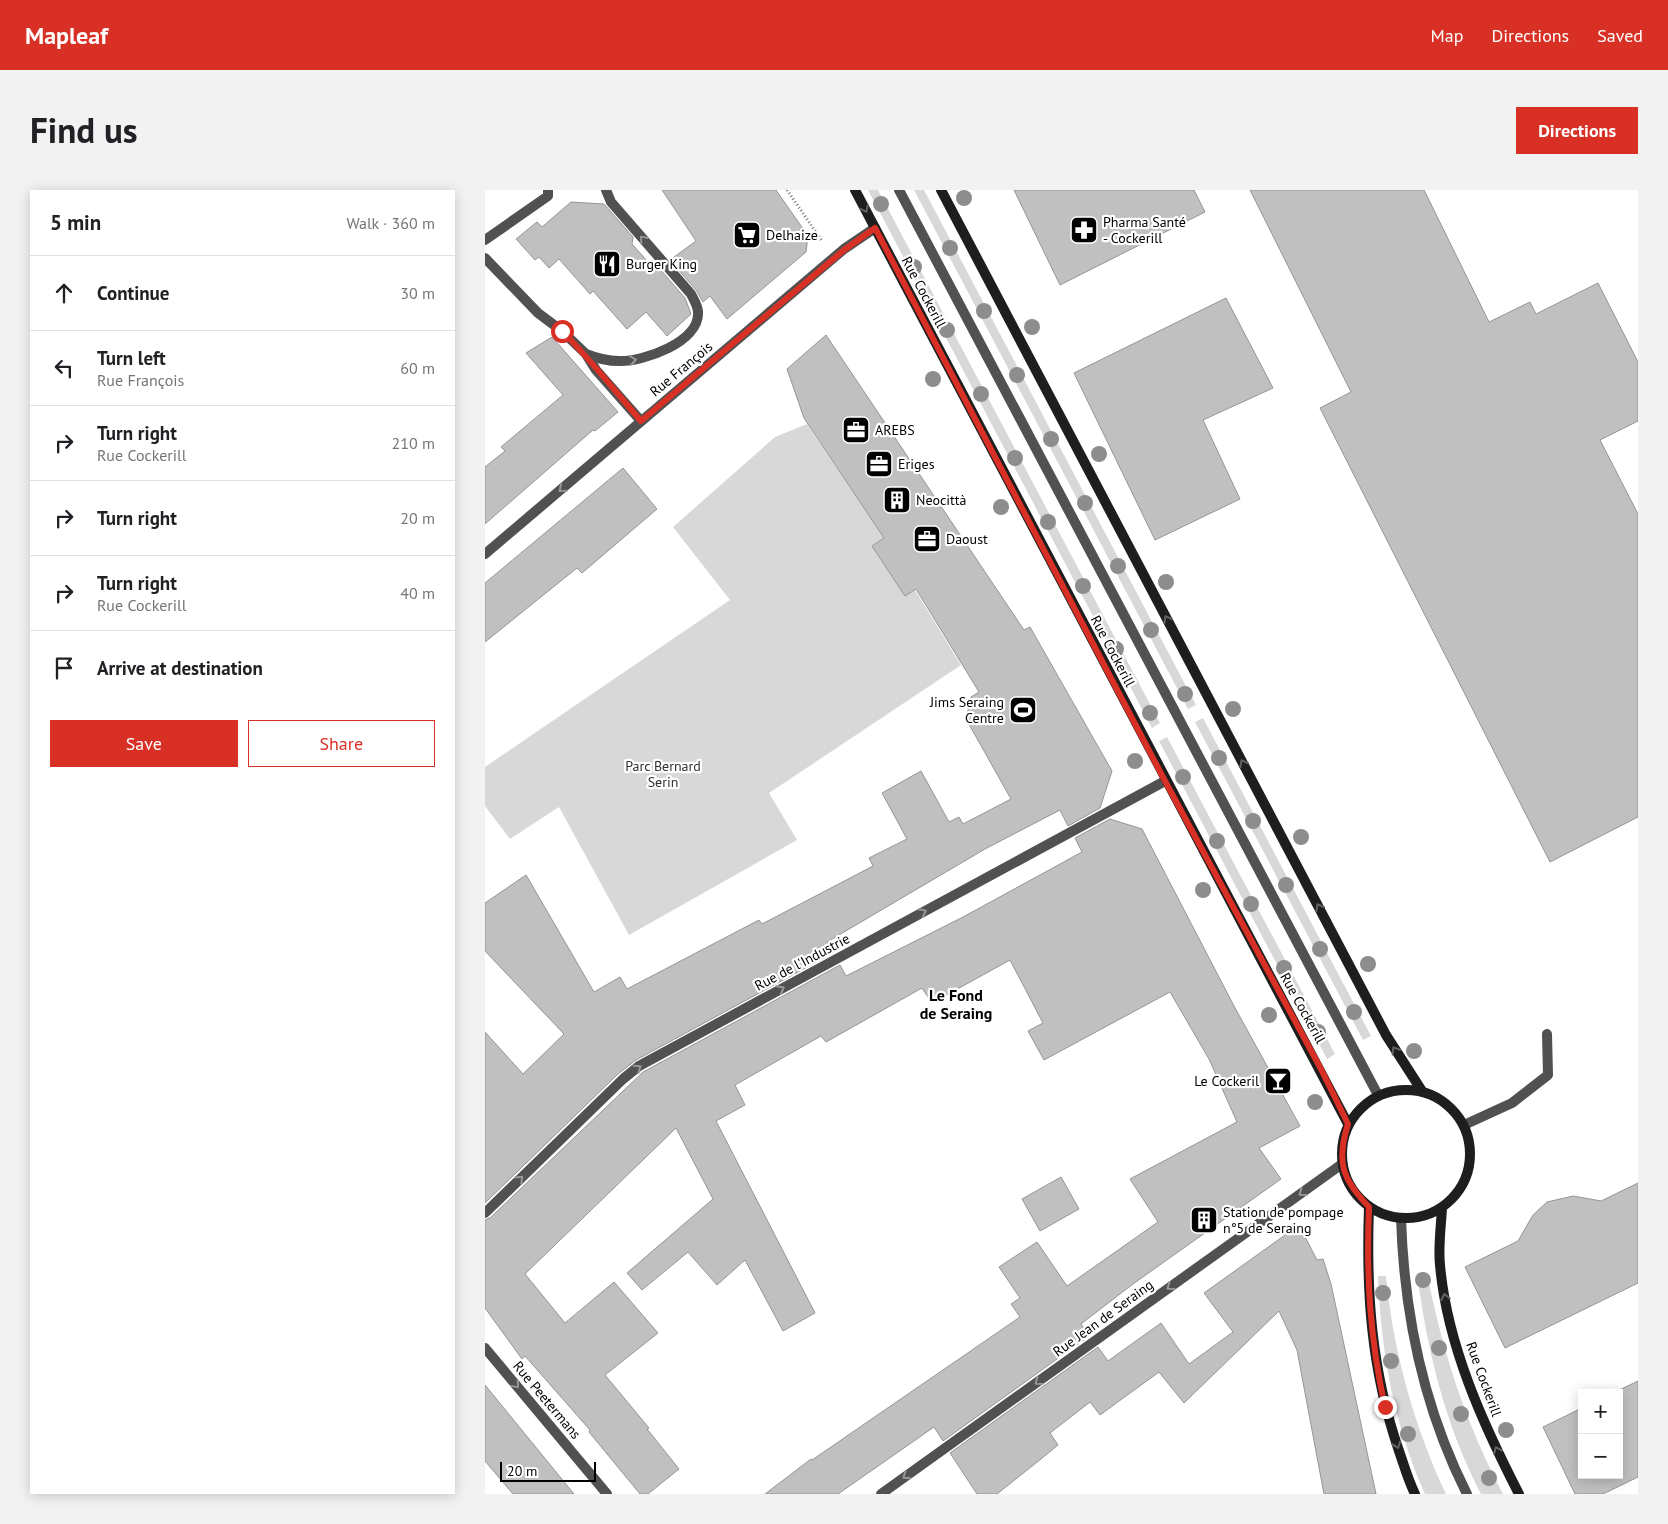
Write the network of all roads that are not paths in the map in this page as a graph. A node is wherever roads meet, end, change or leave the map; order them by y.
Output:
1 (548, 190) edge
2 (606, 190) edge
3 (855, 190) edge
4 (899, 190) edge
5 (941, 190) edge
6 (875, 228) junction
7 (485, 240) edge
8 (485, 258) edge
9 (585, 354) junction
10 (641, 421) junction
11 (485, 554) edge
12 (1165, 781) junction
13 (1547, 1034) dead end
14 (1422, 1091) junction
15 (1377, 1095) junction
16 (1348, 1124) junction
17 (1465, 1125) junction
18 (1342, 1164) junction
19 (1369, 1207) junction
20 (1442, 1208) junction
21 (485, 1213) edge
22 (1401, 1218) junction
23 (485, 1348) edge
24 (607, 1494) edge
25 (881, 1494) edge
26 (1415, 1494) edge
27 (1467, 1494) edge
28 (1519, 1494) edge

1 - 7 street
9 -> 2 street
3 -> 6 main road, Rue Cockerill
4 - 15 street, Rue Cockerill
14 -> 5 main road
6 - 10 street, Rue François
6 - 12 main road, Rue Cockerill
8 - 9 street
9 - 10 street
10 -> 11 street, Rue François
12 - 16 main road, Rue Cockerill
21 -> 12 street, Rue de l'Industrie
13 - 17 street
14 - 15 main road
14 - 17 main road
15 - 16 main road
16 - 18 main road
17 - 20 main road
18 - 19 main road
18 -> 25 street, Rue Jean de Seraing
19 - 22 main road
19 -> 26 main road
20 - 22 main road
28 -> 20 main road, Rue Cockerill
22 - 27 street
23 -> 24 street, Rue Peetermans

